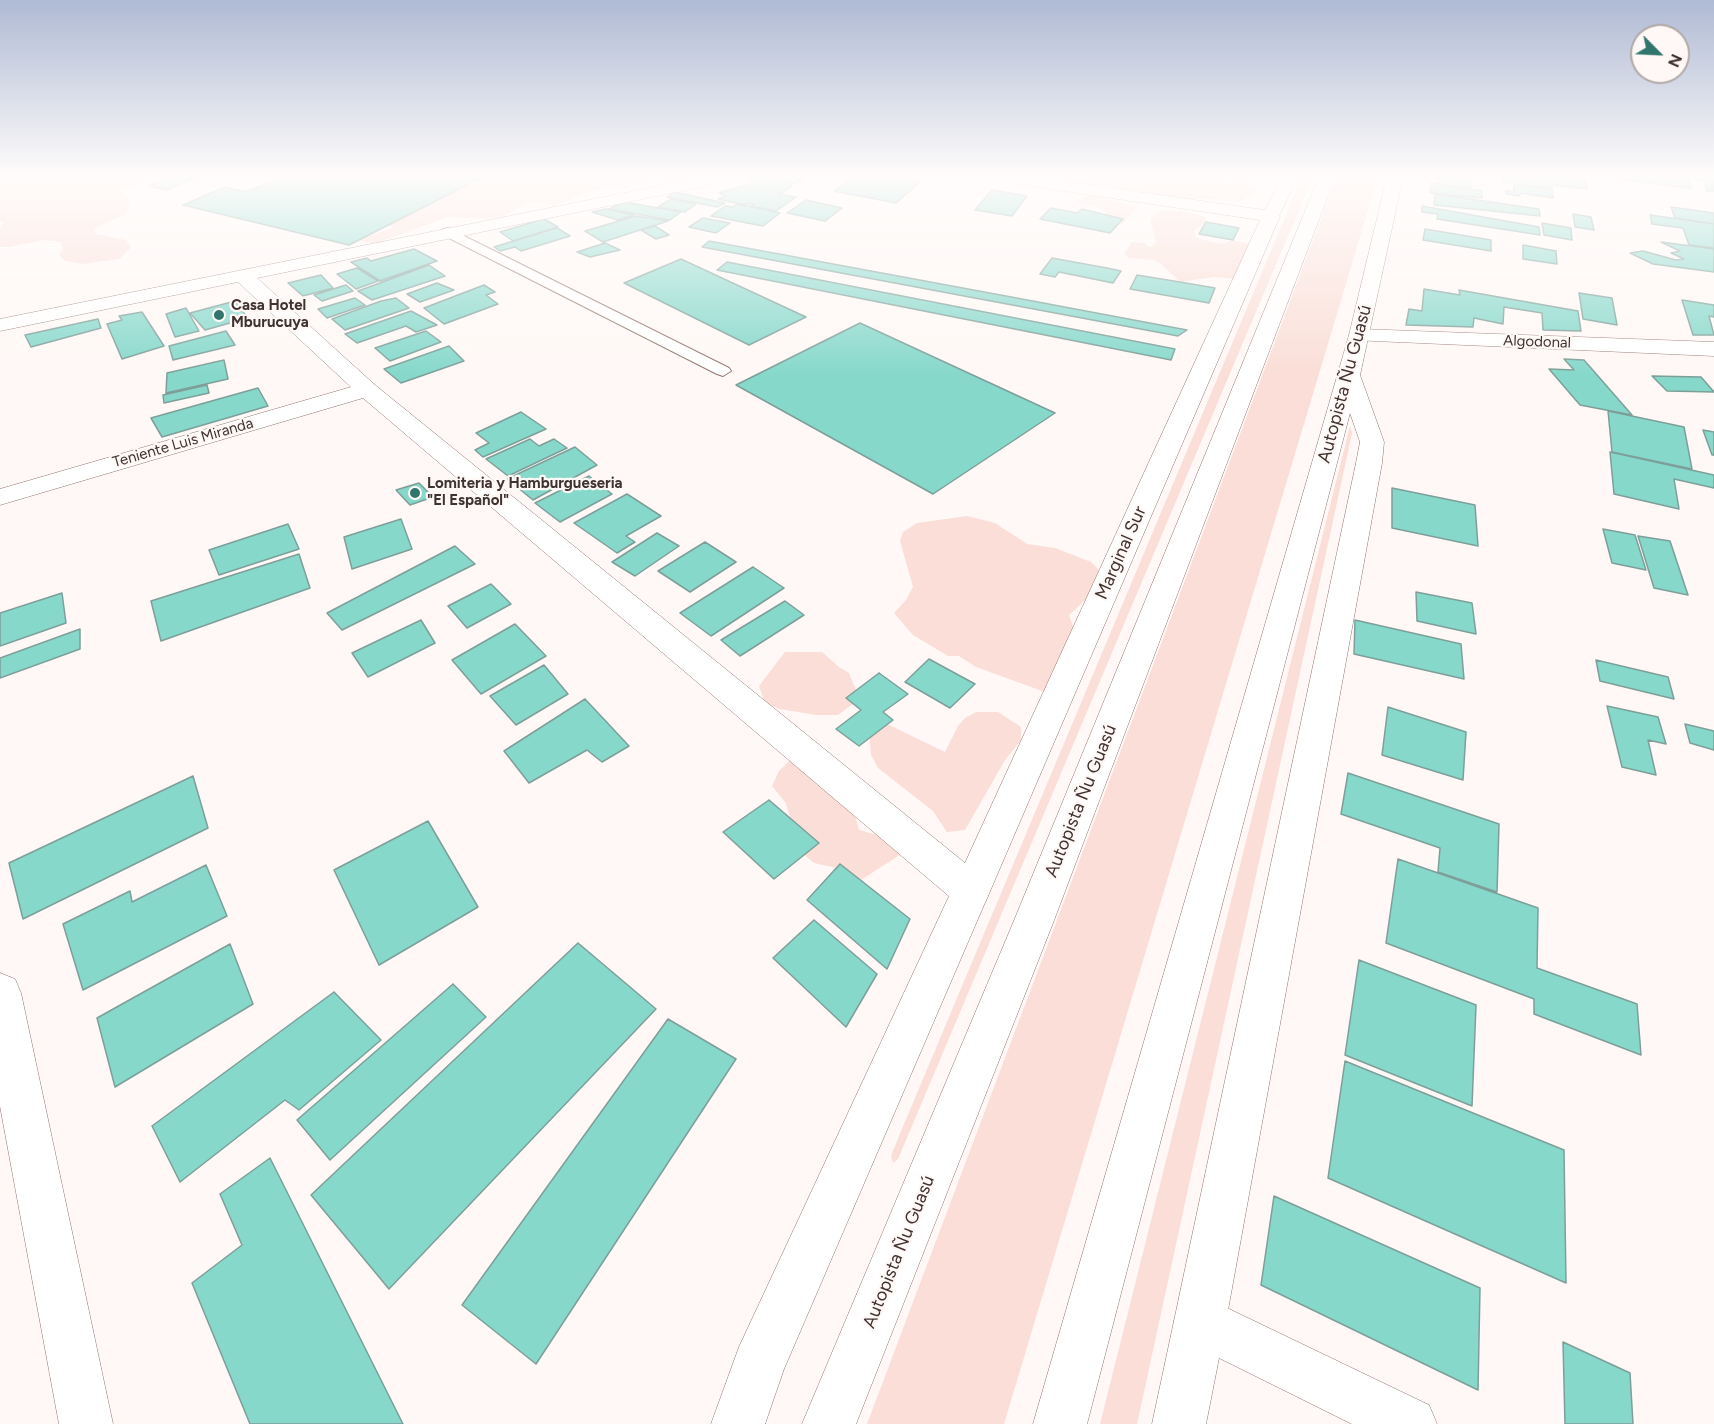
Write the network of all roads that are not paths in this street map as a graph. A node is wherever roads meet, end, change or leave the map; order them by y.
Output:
1 (393, 243) edge
2 (471, 243) edge
3 (1259, 243) edge
4 (1302, 243) edge
5 (1380, 243) edge
6 (243, 275) junction
7 (0, 325) edge
8 (1360, 335) junction
9 (1714, 350) edge
10 (723, 371) dead end
11 (1348, 372) junction
12 (367, 390) junction
13 (0, 497) edge
14 (971, 891) junction
15 (0, 993) edge
16 (1200, 1321) junction
17 (86, 1424) edge
18 (738, 1424) edge
19 (829, 1424) edge
20 (1060, 1424) edge
21 (1179, 1424) edge
22 (1410, 1424) edge

1 - 6 main road
2 - 10 lane
3 - 14 main road, Marginal Sur
4 - 19 main road, Autopista Ñu Guasú
5 - 8 main road, Autopista Ñu Guasú
6 - 7 main road
6 - 12 main road
8 - 9 main road, Algodonal
8 - 11 main road, Autopista Ñu Guasú
11 - 16 main road
11 - 20 main road, Autopista Ñu Guasú
12 - 13 main road, Teniente Luis Miranda
12 - 14 main road
14 - 18 main road, Marginal Sur
15 - 17 main road
16 - 21 main road
16 - 22 main road

